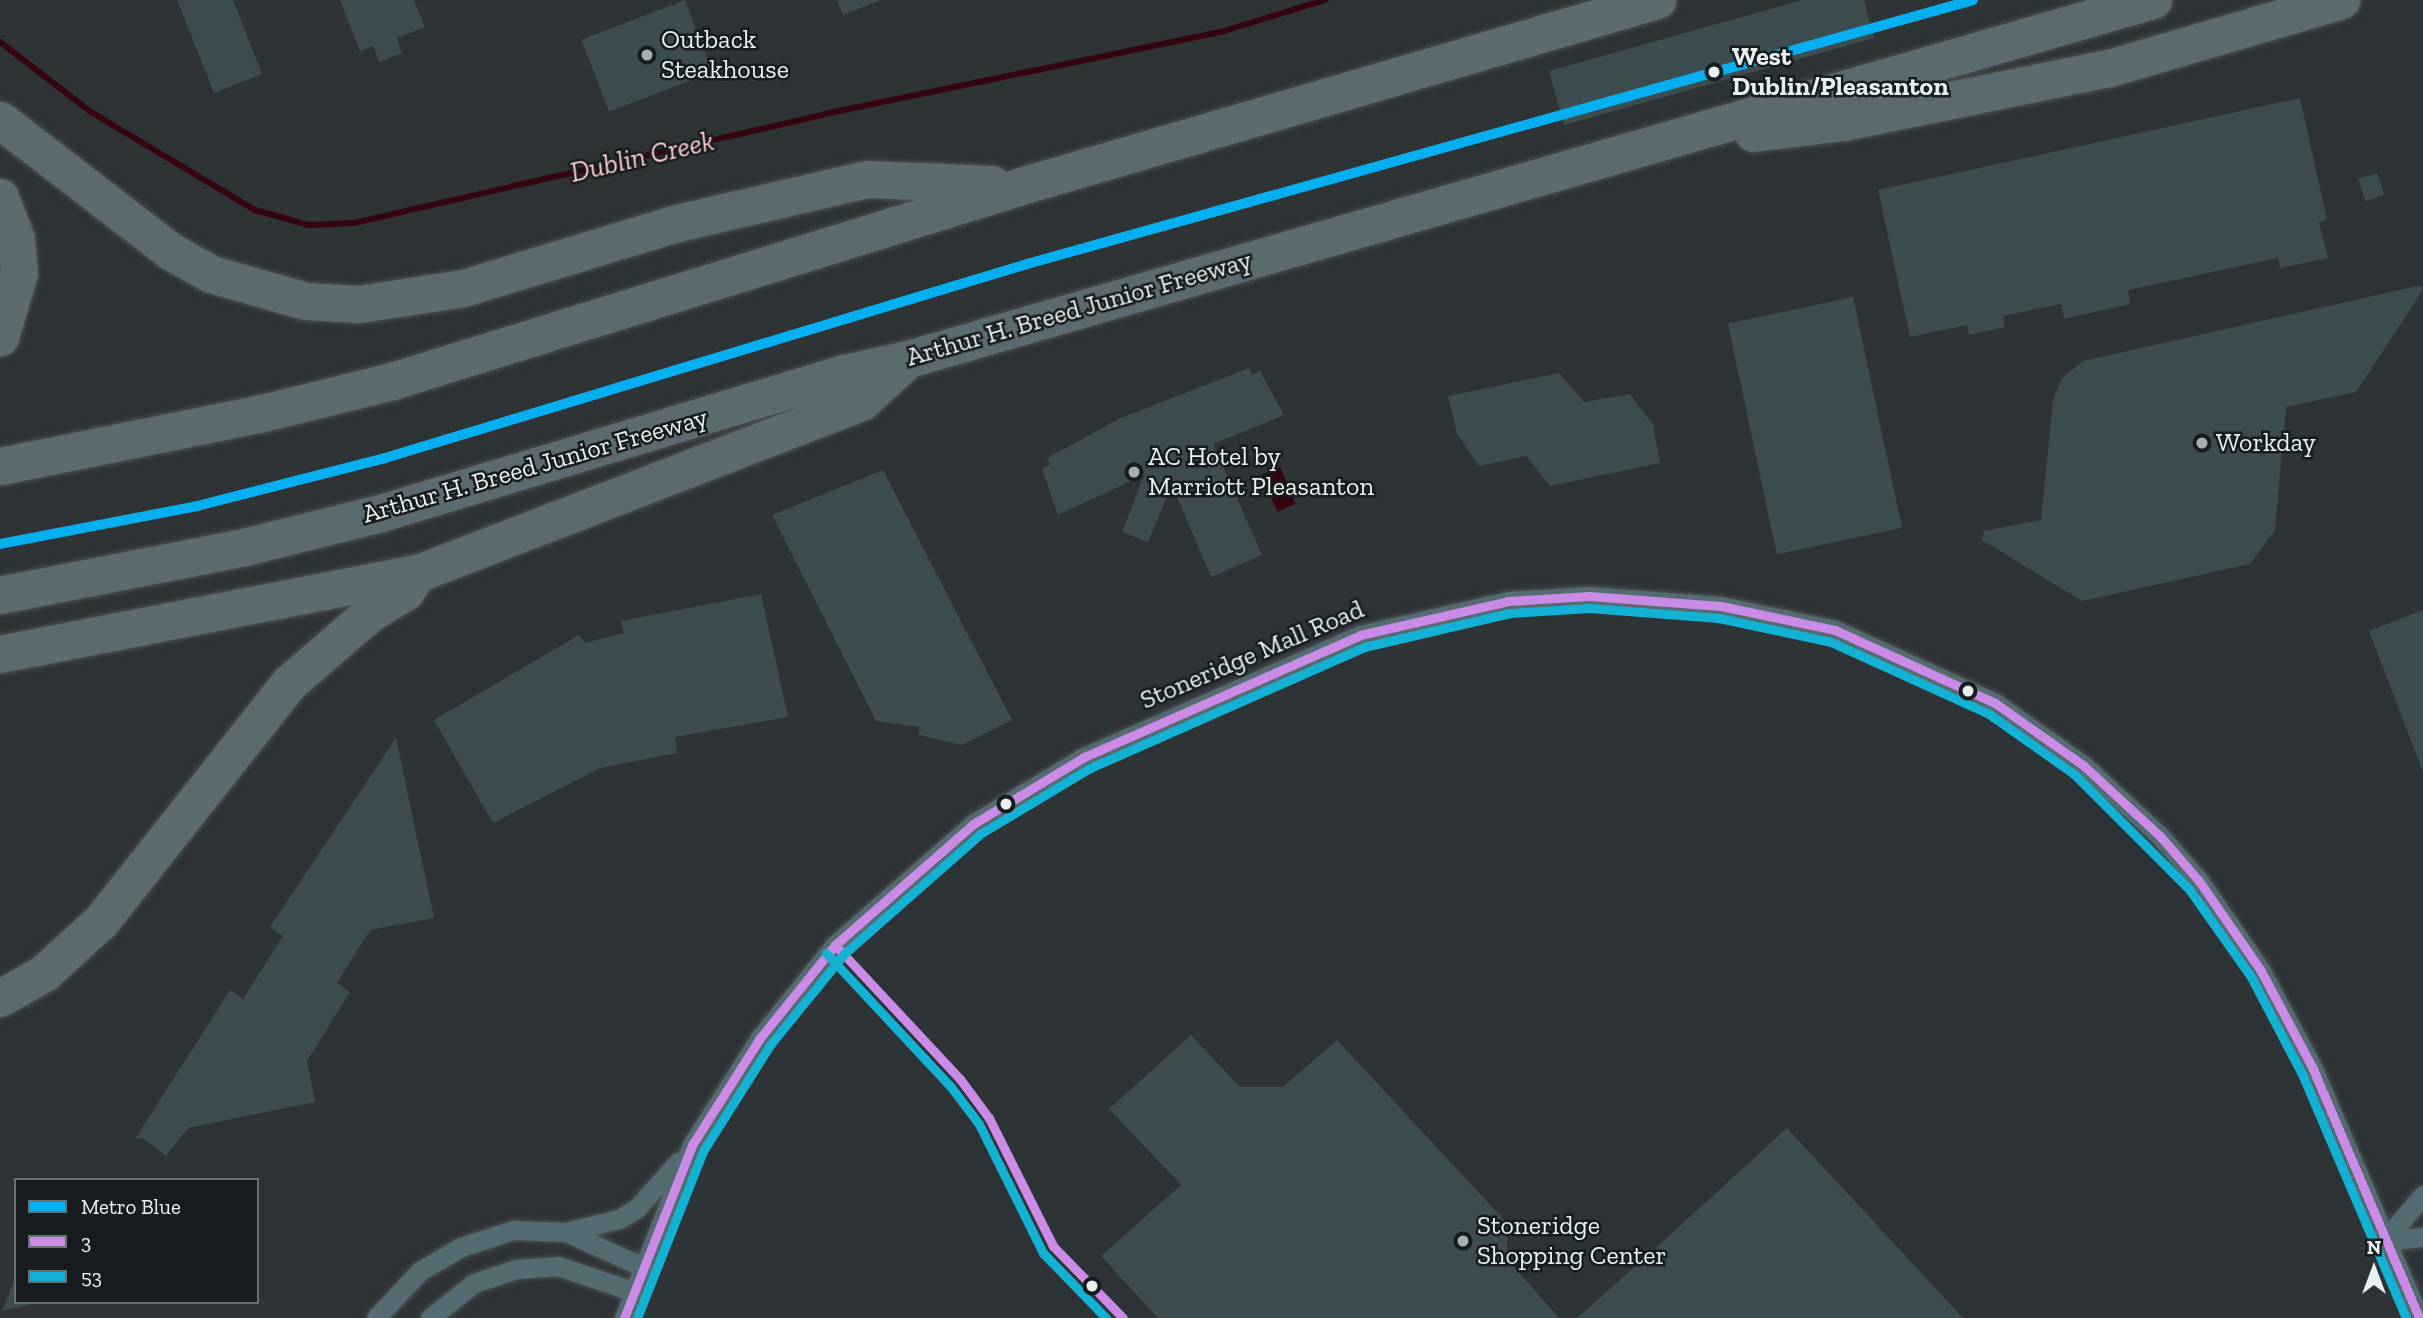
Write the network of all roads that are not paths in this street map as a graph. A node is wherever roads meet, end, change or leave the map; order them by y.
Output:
1 (1657, 0) edge
2 (2153, 0) edge
3 (2341, 0) edge
4 (0, 120) edge
5 (1637, 148) junction
6 (1021, 186) junction
7 (0, 197) edge
8 (0, 337) edge
9 (908, 359) junction
10 (0, 466) edge
11 (418, 573) junction
12 (0, 595) edge
13 (0, 654) edge
14 (0, 998) edge
15 (692, 1145) junction
16 (2423, 1195) edge
17 (566, 1231) junction
18 (2423, 1237) edge
19 (2384, 1241) junction
20 (642, 1266) junction
21 (632, 1291) junction
22 (376, 1318) edge
23 (430, 1318) edge
24 (624, 1318) edge
25 (2419, 1318) edge

1 - 6 highway
2 - 5 highway, Arthur H. Breed Junior Freeway
3 - 5 highway
4 - 6 highway
5 - 9 highway, Arthur H. Breed Junior Freeway
6 - 10 highway
7 - 8 highway
9 - 11 highway
9 - 12 highway, Arthur H. Breed Junior Freeway
11 - 13 highway
11 - 14 highway
15 - 17 street
15 - 19 street, Stoneridge Mall Road
15 - 20 street, Stoneridge Mall Road
16 - 19 street
17 - 20 street
17 - 22 street
18 - 19 street
19 - 25 street, Stoneridge Mall Road
20 - 21 street, Stoneridge Mall Road
21 - 23 street
21 - 24 street, Stoneridge Mall Road

